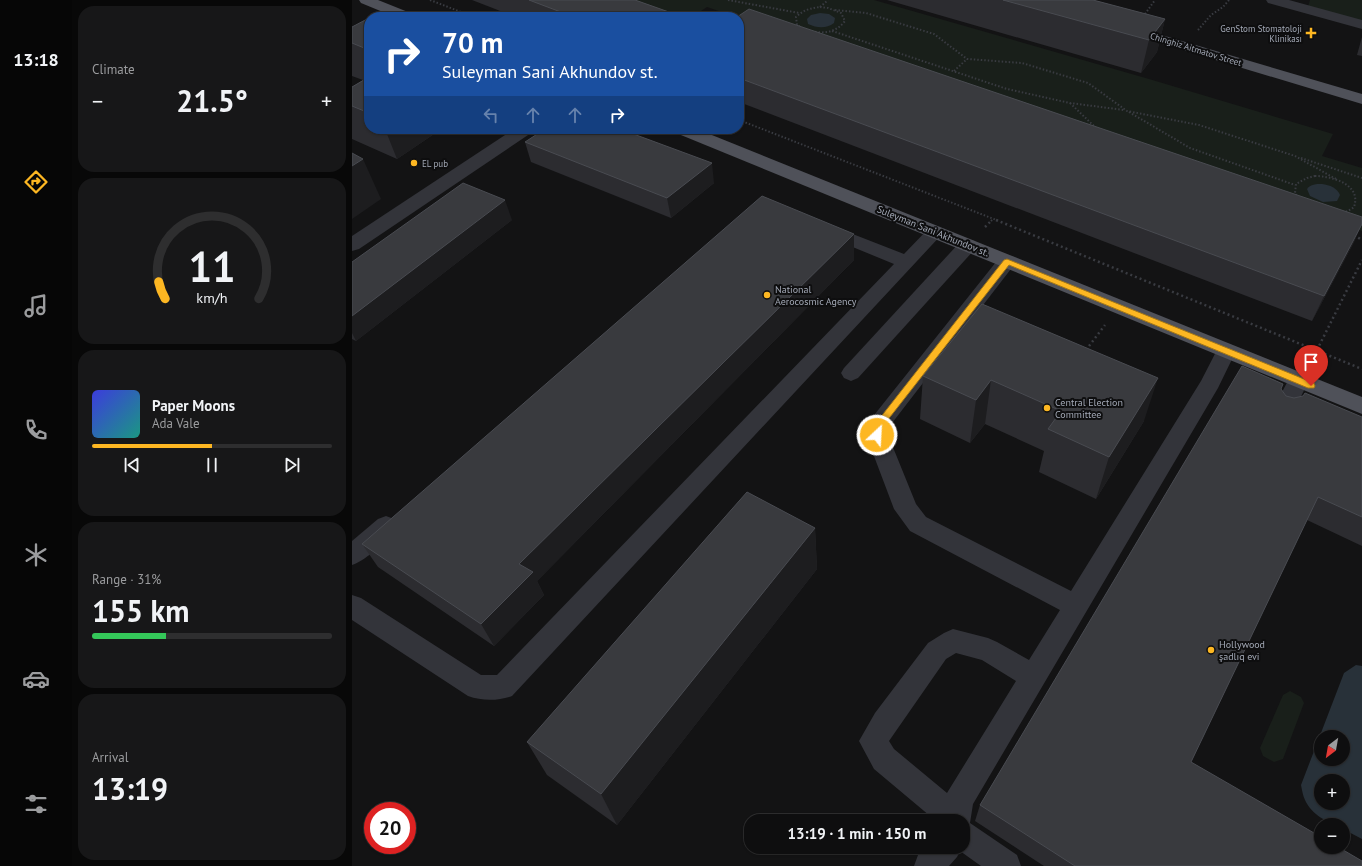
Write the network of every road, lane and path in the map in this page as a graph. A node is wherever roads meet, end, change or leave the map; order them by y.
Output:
1 (366, 0) edge
2 (430, 0) edge
3 (728, 0) edge
4 (828, 0) edge
5 (1155, 0) edge
6 (1229, 0) edge
7 (1273, 0) edge
8 (820, 7) junction
9 (835, 10) junction
10 (396, 12) edge
11 (461, 12) edge
12 (799, 13) junction
13 (1144, 16) edge
14 (1116, 25) edge
15 (1362, 25) edge
16 (832, 31) junction
17 (1197, 32) dead end
18 (967, 59) junction
19 (954, 71) junction
20 (1362, 99) edge
21 (1070, 102) junction
22 (1127, 111) junction
23 (744, 122) edge
24 (1099, 132) edge
25 (518, 134) edge
26 (694, 134) edge
27 (1295, 156) junction
28 (1362, 178) edge
29 (1336, 179) junction
30 (1295, 185) junction
31 (1320, 211) junction
32 (1326, 215) edge
33 (813, 224) edge
34 (1350, 231) edge
35 (935, 232) junction
36 (1362, 240) edge
37 (352, 245) edge
38 (968, 245) junction
39 (1362, 260) edge
40 (1007, 261) junction
41 (907, 262) junction
42 (1118, 307) junction
43 (1317, 350) junction
44 (1226, 351) junction
45 (1083, 355) edge
46 (1362, 369) edge
47 (851, 373) dead end
48 (1298, 380) junction
49 (1362, 406) edge
50 (1283, 411) edge
51 (400, 514) edge
52 (352, 555) edge
53 (352, 606) edge
54 (1076, 606) junction
55 (1033, 677) junction
56 (946, 814) edge
57 (959, 814) edge
58 (970, 835) edge
59 (941, 854) edge
60 (930, 866) edge
61 (1006, 866) edge

1 - 10 main road
2 - 11 path
3 - 12 path
4 - 8 path
5 - 13 path
6 - 17 path
7 - 15 street
8 - 9 path
8 - 12 path
9 - 16 path
9 - 18 path
12 - 16 path
14 - 20 main road, Chinghiz Aitmatov Street
16 - 19 path
18 - 19 path
18 - 22 path
19 - 21 path
21 - 22 path
21 - 24 path
22 - 27 path
22 - 30 path
23 - 43 path
25 - 37 street
26 - 35 main road, Suleyman Sani Akhundov st.
27 - 28 path
27 - 29 path
29 - 30 path
29 - 31 path
30 - 31 path
31 - 32 path
33 - 41 street
34 - 36 path
35 - 38 main road, Suleyman Sani Akhundov st.
35 - 41 street
38 - 40 main road, Suleyman Sani Akhundov st.
38 - 47 street
39 - 43 path
40 - 42 main road, Suleyman Sani Akhundov st.
40 - 54 street
41 - 53 street
42 - 44 main road, Suleyman Sani Akhundov st.
42 - 45 path
43 - 46 path
44 - 48 main road, Suleyman Sani Akhundov st.
44 - 54 street
48 - 49 main road, Suleyman Sani Akhundov st.
48 - 50 street
51 - 52 street
54 - 55 street
55 - 56 street
55 - 57 street
58 - 61 street
59 - 60 street

